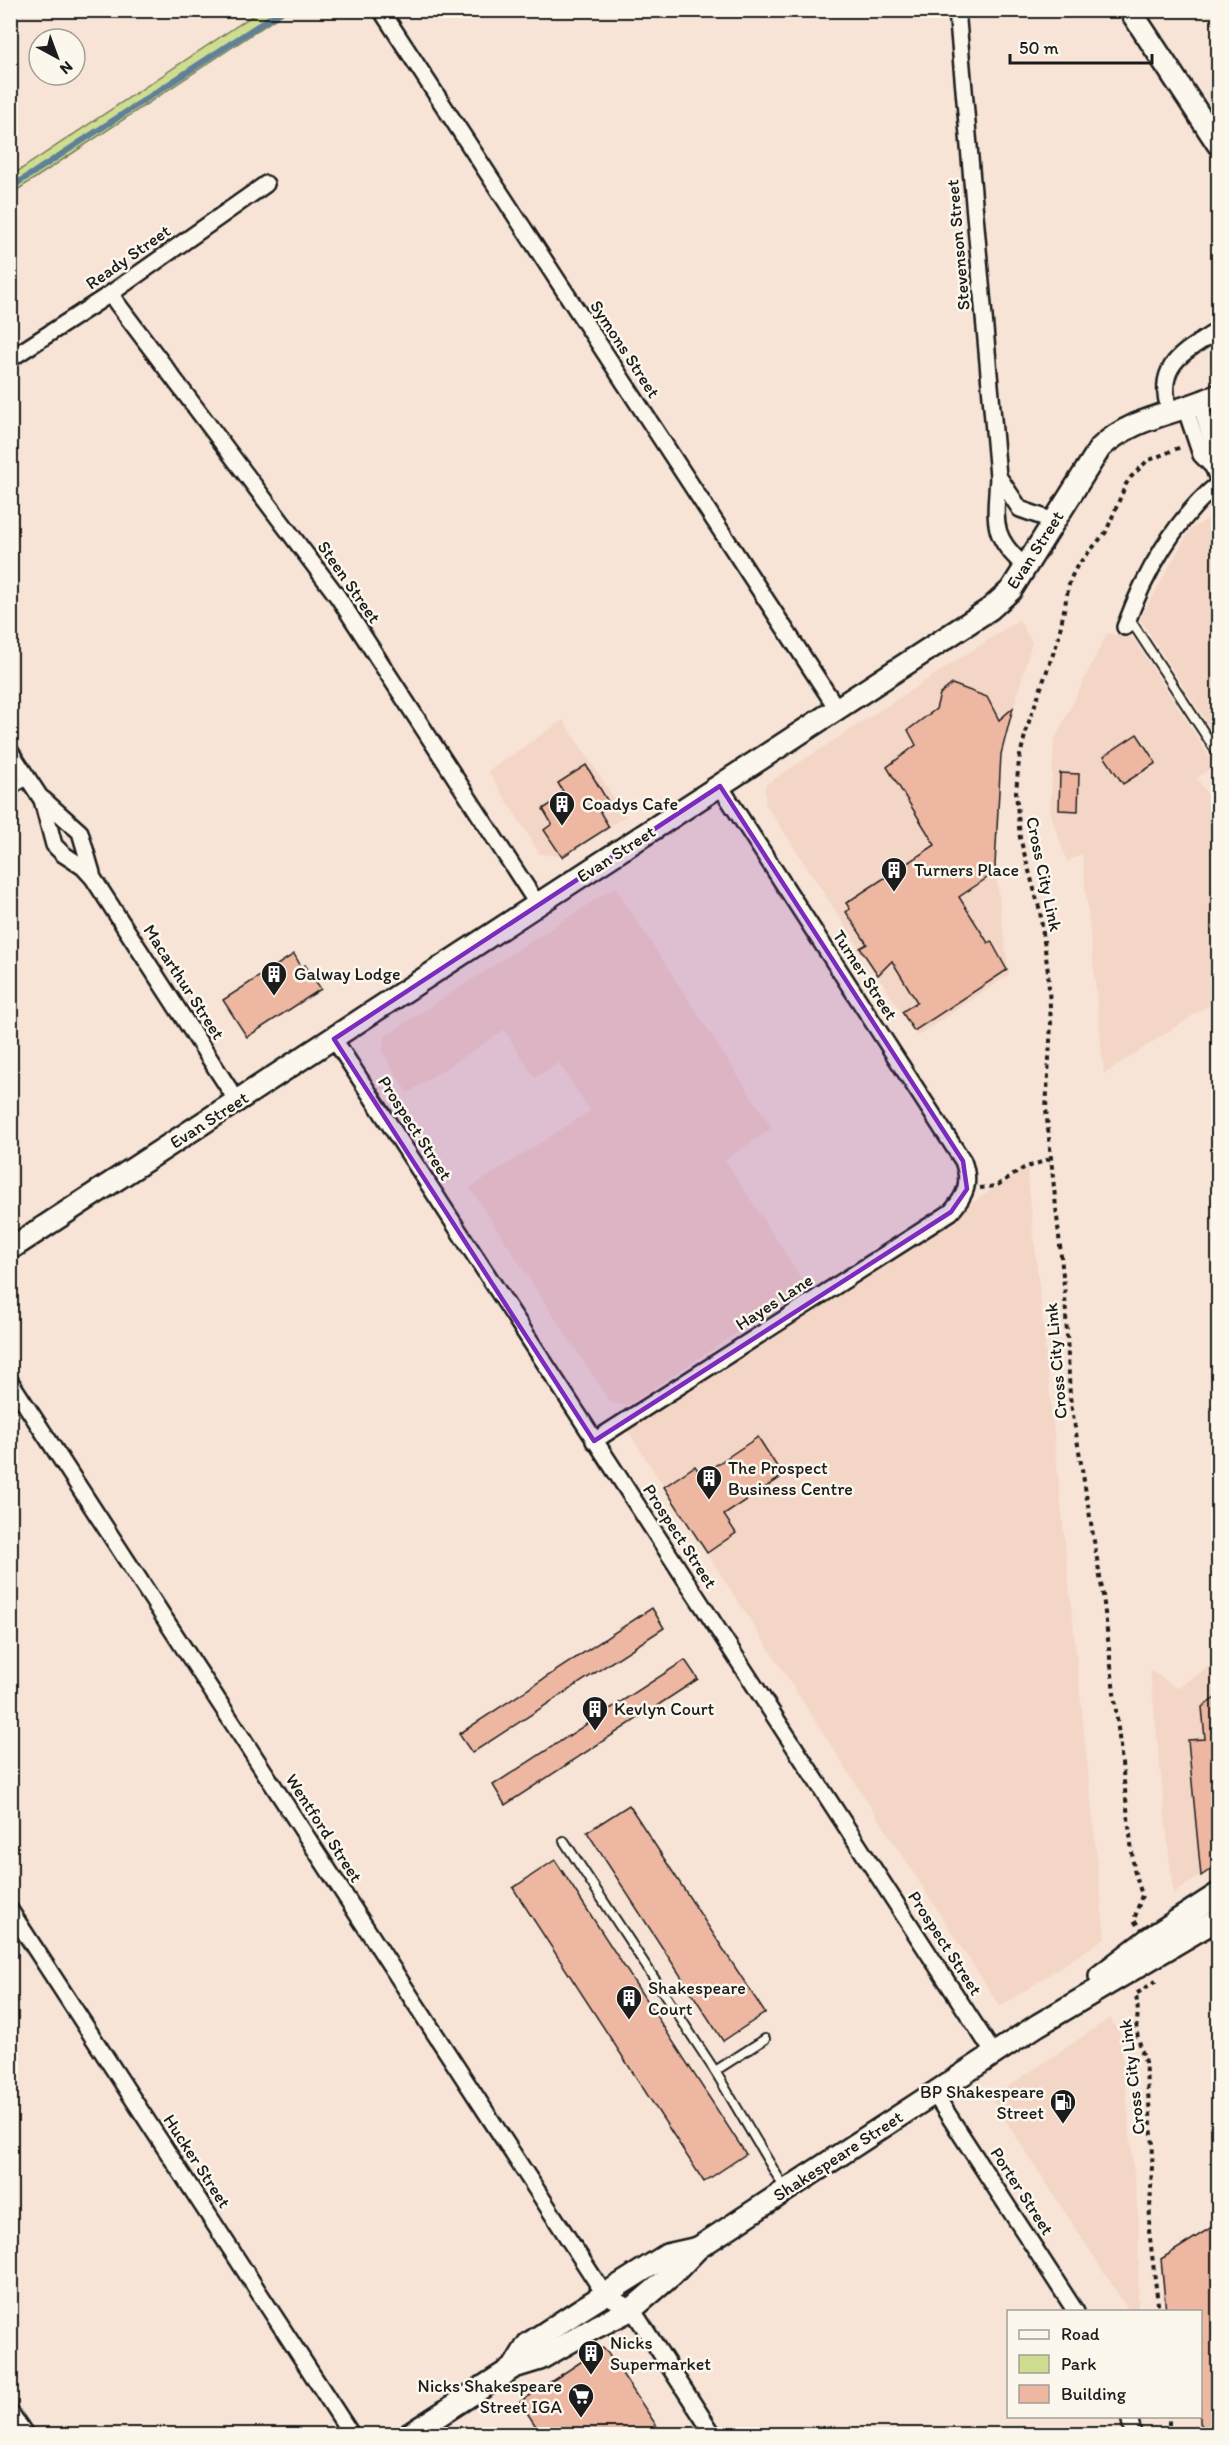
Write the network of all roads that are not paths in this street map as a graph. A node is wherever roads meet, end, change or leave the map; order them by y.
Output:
1 (381, 10) edge
2 (957, 10) edge
3 (1130, 10) edge
4 (1218, 144) edge
5 (266, 184) dead end
6 (110, 294) junction
7 (1218, 330) edge
8 (10, 359) edge
9 (1201, 402) edge
10 (1217, 470) edge
11 (998, 476) junction
12 (1218, 484) edge
13 (1054, 521) junction
14 (1026, 567) junction
15 (1127, 622) joint
16 (838, 710) junction
17 (10, 751) edge
18 (1218, 754) edge
19 (29, 779) junction
20 (720, 786) junction
21 (10, 791) edge
22 (39, 795) junction
23 (97, 884) junction
24 (538, 905) junction
25 (334, 1039) junction
26 (237, 1101) junction
27 (967, 1189) joint
28 (10, 1249) edge
29 (10, 1381) edge
30 (594, 1441) junction
31 (564, 1841) dead end
32 (1218, 1894) edge
33 (10, 1910) edge
34 (1218, 1919) edge
35 (1038, 2025) junction
36 (765, 2039) dead end
37 (994, 2054) junction
38 (715, 2071) junction
39 (934, 2092) junction
40 (786, 2190) junction
41 (698, 2248) junction
42 (605, 2295) junction
43 (632, 2309) junction
44 (1075, 2310) edge
45 (514, 2367) junction
46 (10, 2412) edge
47 (1129, 2418) edge
48 (25, 2434) edge
49 (351, 2434) edge
50 (410, 2434) edge
51 (713, 2434) edge
52 (1133, 2434) edge

1 - 16 street, Symons Street
2 - 11 street, Stevenson Street
3 - 4 street
5 - 6 street, Ready Street
6 - 8 street, Ready Street
6 - 24 street, Steen Street
7 - 9 street
9 - 10 street
9 - 10 street
9 - 13 street, Evan Street
11 - 13 street, Stevenson Street
11 - 14 street, Stevenson Street
12 - 15 street
13 - 14 street, Evan Street
14 - 16 street, Evan Street
15 - 18 lane
16 - 20 street, Evan Street
17 - 19 street, Macarthur Street
19 - 21 lane
19 - 22 street, Macarthur Street
20 - 24 street, Evan Street
20 - 27 street, Turner Street
22 - 23 street, Macarthur Street
22 - 23 street, Macarthur Street
23 - 26 street, Macarthur Street
24 - 25 street, Evan Street
25 - 26 street, Evan Street
25 - 30 street, Prospect Street
26 - 28 street, Evan Street
27 - 30 street, Hayes Lane
29 - 42 street, Wentford Street
30 - 37 street, Prospect Street
31 - 38 lane
32 - 35 street, Shakespeare Street
33 - 49 street, Hucker Street
34 - 35 street, Shakespeare Street
35 - 37 street, Shakespeare Street
36 - 38 lane
37 - 39 street, Shakespeare Street
38 - 40 lane
39 - 40 street, Shakespeare Street
39 - 44 street, Porter Street
40 - 41 street, Shakespeare Street
41 - 42 street, Shakespeare Street
41 - 43 street, Shakespeare Street
42 - 43 street
42 - 45 street, Shakespeare Street
43 - 45 street, Shakespeare Street
43 - 51 street
45 - 50 street, Shakespeare Street
46 - 48 street
47 - 52 street

